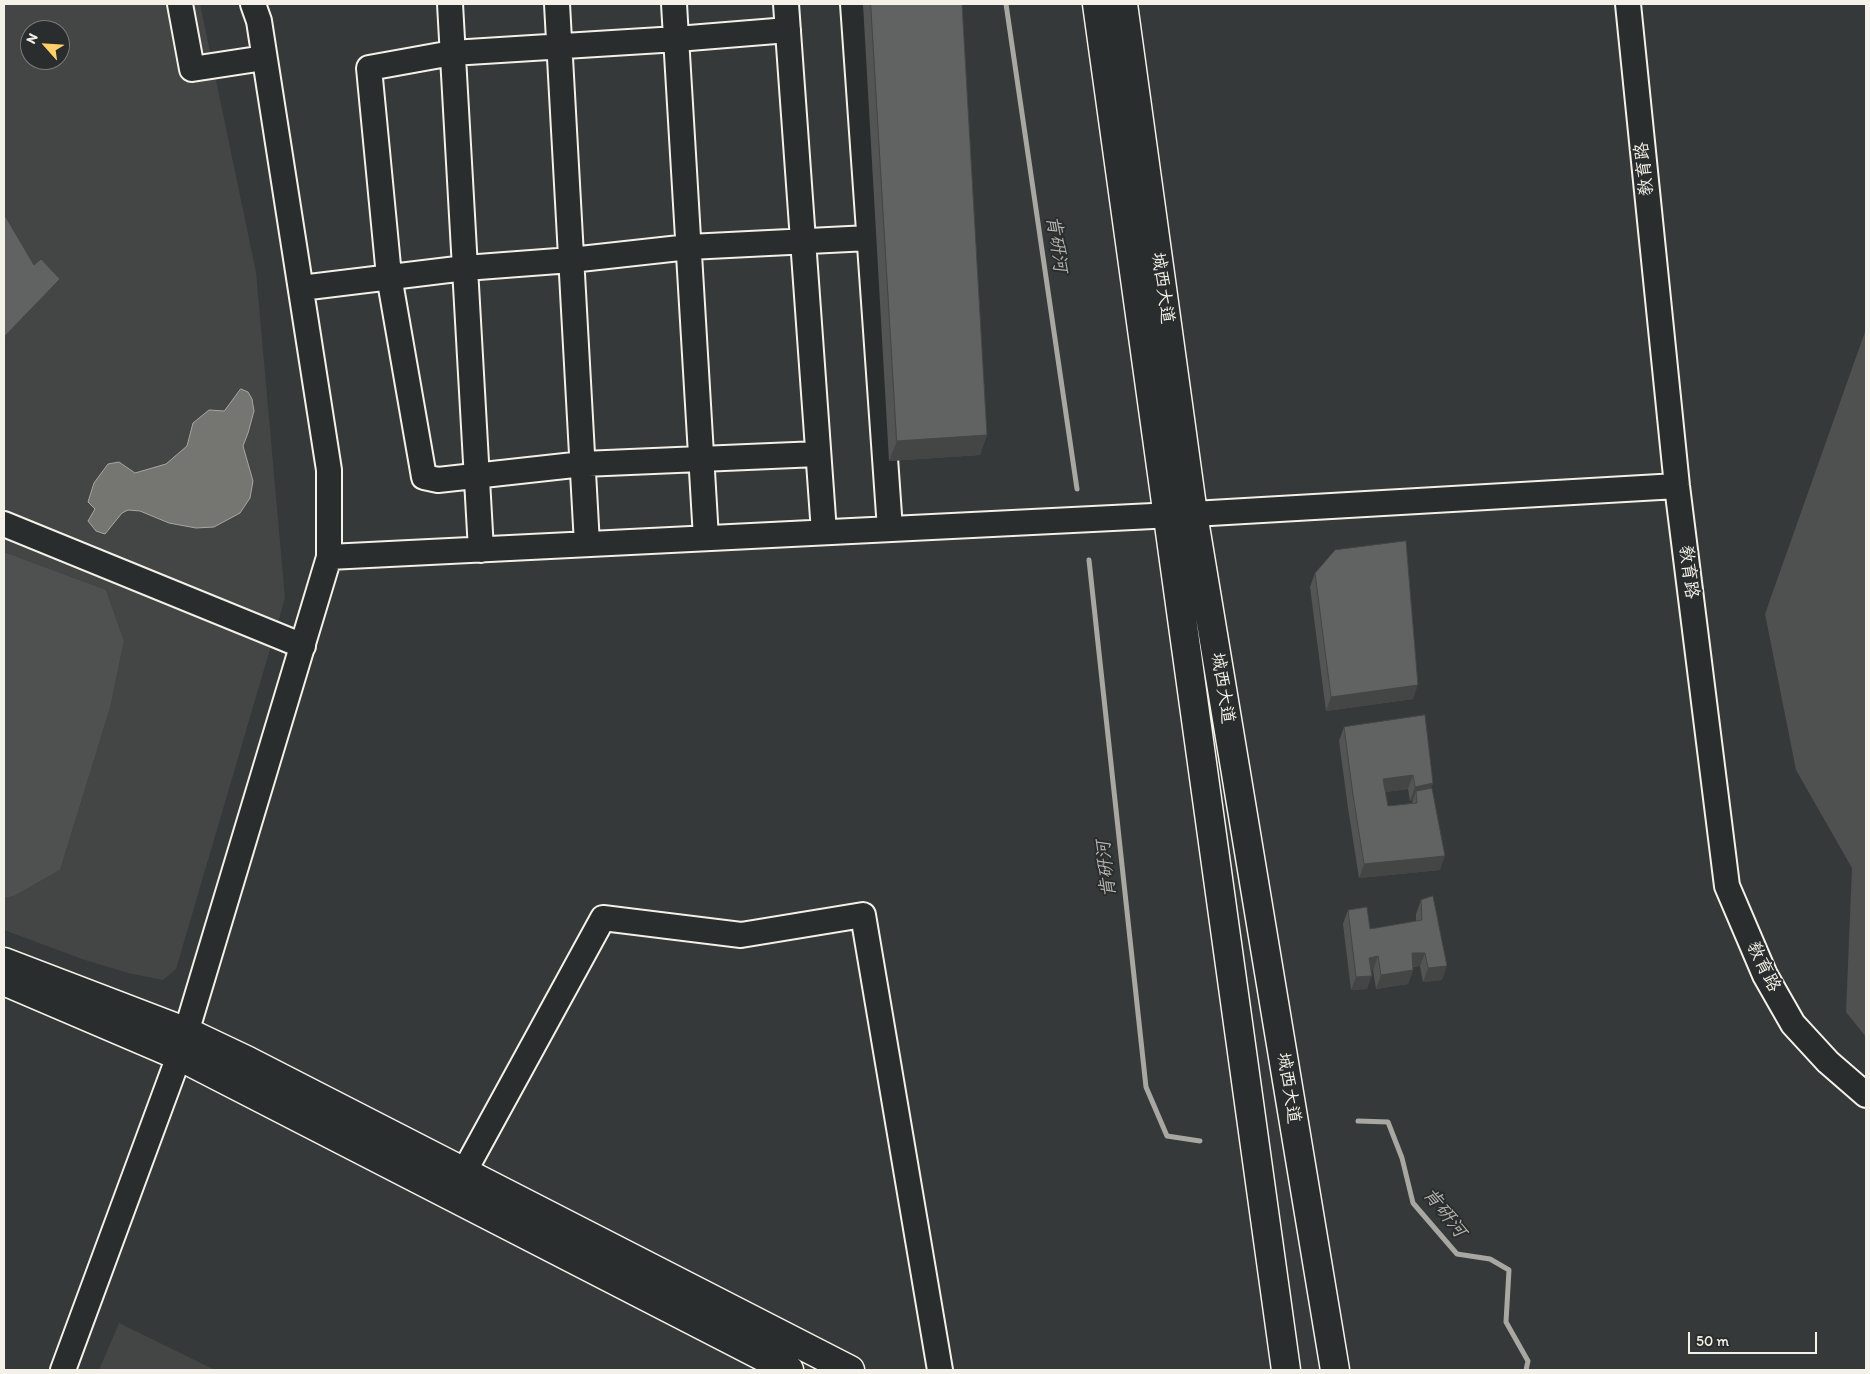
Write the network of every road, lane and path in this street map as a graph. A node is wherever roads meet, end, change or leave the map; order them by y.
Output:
1 (180, 4) edge
2 (253, 4) edge
3 (450, 4) edge
4 (557, 4) edge
5 (674, 4) edge
6 (786, 4) edge
7 (853, 4) edge
8 (1097, 4) edge
9 (1123, 4) edge
10 (1628, 4) edge
11 (788, 30) junction
12 (676, 39) junction
13 (560, 47) junction
14 (452, 53) junction
15 (264, 58) junction
16 (869, 238) junction
17 (803, 241) junction
18 (689, 247) junction
19 (572, 260) junction
20 (465, 268) junction
21 (389, 276) junction
22 (300, 288) junction
23 (818, 454) junction
24 (701, 458) junction
25 (583, 464) junction
26 (476, 474) junction
27 (1677, 486) junction
28 (1181, 514) junction
29 (4, 524) edge
30 (890, 528) junction
31 (824, 532) junction
32 (706, 538) junction
33 (587, 544) junction
34 (481, 550) junction
35 (329, 557) junction
36 (303, 646) junction
37 (4, 962) edge
38 (4, 981) edge
39 (183, 1044) junction
40 (1866, 1095) edge
41 (464, 1172) junction
42 (63, 1370) edge
43 (789, 1370) edge
44 (850, 1370) edge
45 (940, 1370) edge
46 (1286, 1370) edge
47 (1335, 1370) edge

1 - 15 street
2 - 15 street
3 - 14 street
4 - 13 street
5 - 12 street
6 - 11 street
7 - 16 street
8 - 28 main road, 城西大道
9 - 28 main road, 城西大道
10 - 27 street, 教育路
11 - 12 street
11 - 17 street
12 - 13 street
12 - 18 street
13 - 14 street
13 - 19 street
14 - 20 street
14 - 21 street
15 - 22 street
16 - 17 street
16 - 30 street
17 - 18 street
17 - 23 street
18 - 19 street
18 - 24 street
19 - 20 street
19 - 25 street
20 - 21 street
20 - 26 street
21 - 22 street
21 - 26 street
22 - 35 street
23 - 24 street
23 - 31 street
24 - 25 street
24 - 32 street
25 - 26 street
25 - 33 street
26 - 34 street
27 - 28 street
27 - 40 street, 教育路
28 - 30 street
28 - 46 main road, 城西大道
28 - 47 main road, 城西大道
29 - 36 street
30 - 31 street
31 - 32 street
32 - 33 street
33 - 34 street
34 - 35 street
35 - 36 street
36 - 39 street
37 - 39 main road
38 - 39 main road
39 - 41 main road
39 - 42 street
39 - 43 main road
41 - 44 main road
41 - 45 street

